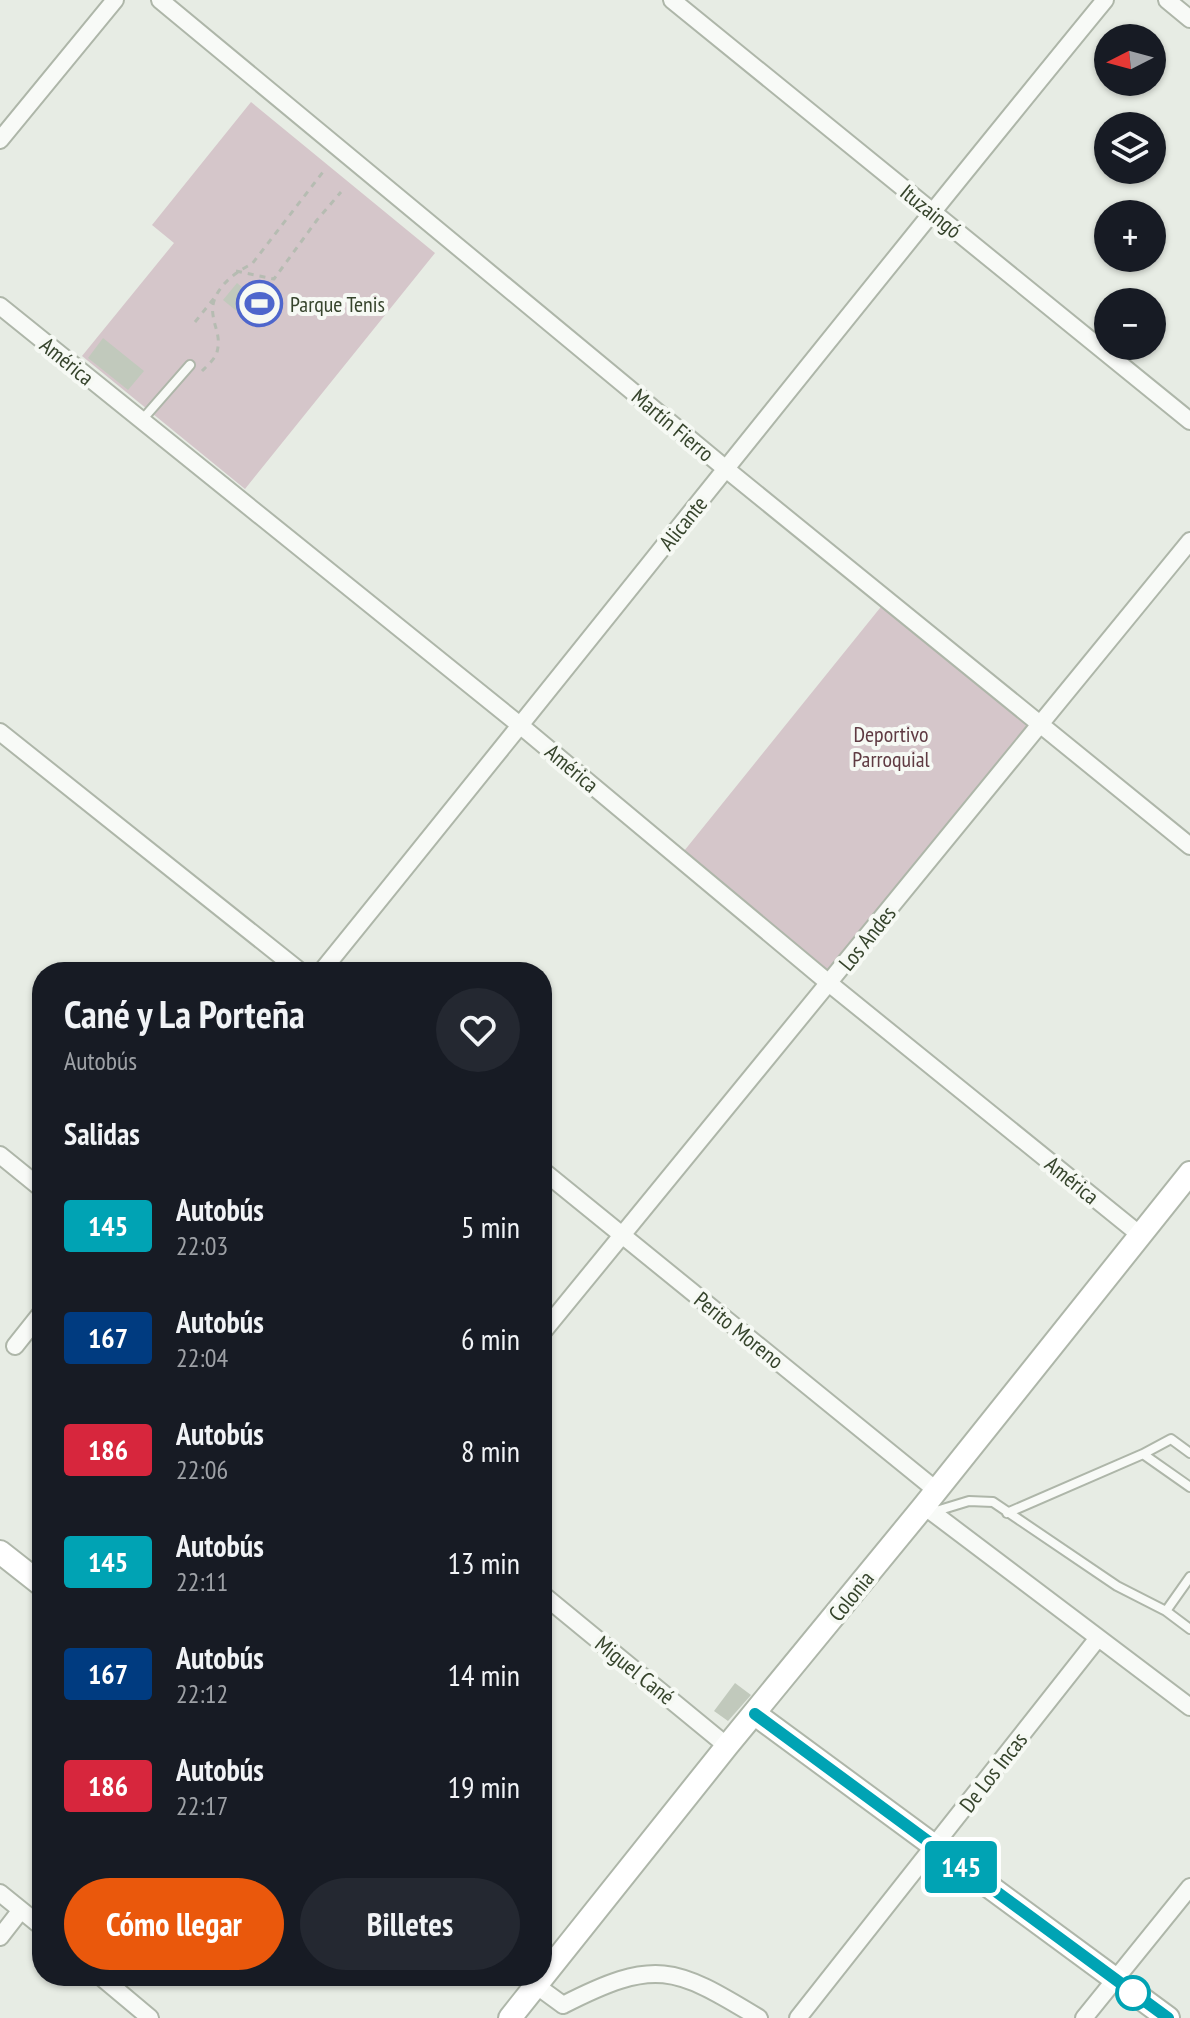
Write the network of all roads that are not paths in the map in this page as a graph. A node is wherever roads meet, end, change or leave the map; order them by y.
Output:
1 (115, 0) edge
2 (160, 0) edge
3 (672, 0) edge
4 (1105, 0) edge
5 (1167, 0) edge
6 (1190, 19) edge
7 (0, 140) edge
8 (931, 211) junction
9 (0, 306) edge
10 (190, 365) dead end
11 (141, 421) junction
12 (1190, 421) edge
13 (726, 469) junction
14 (1190, 541) edge
15 (1041, 725) junction
16 (521, 726) junction
17 (0, 732) edge
18 (1190, 846) edge
19 (288, 962) edge
20 (329, 962) edge
21 (830, 984) junction
22 (0, 1155) edge
23 (1190, 1173) edge
24 (552, 1178) edge
25 (32, 1181) edge
26 (620, 1234) junction
27 (1139, 1234) junction
28 (552, 1320) edge
29 (32, 1325) edge
30 (15, 1346) dead end
31 (1190, 1453) edge
32 (1143, 1454) junction
33 (1190, 1487) edge
34 (931, 1503) junction
35 (1007, 1513) junction
36 (0, 1552) edge
37 (32, 1577) edge
38 (1190, 1577) edge
39 (552, 1602) edge
40 (1166, 1611) junction
41 (1190, 1629) edge
42 (1098, 1638) junction
43 (1190, 1707) edge
44 (755, 1714) junction
45 (727, 1746) junction
46 (934, 1847) junction
47 (1190, 1887) edge
48 (0, 1893) edge
49 (21, 1910) junction
50 (32, 1919) edge
51 (0, 1937) edge
52 (552, 1955) edge
53 (1115, 1980) junction
54 (112, 1986) edge
55 (527, 1986) edge
56 (535, 1986) edge
57 (560, 2012) edge
58 (150, 2018) edge
59 (510, 2018) edge
60 (759, 2018) edge
61 (798, 2018) edge
62 (1084, 2018) edge
63 (1168, 2018) edge

1 - 7 street
2 - 13 street, Martín Fierro
3 - 8 street, Ituzaingó
4 - 8 street, Alicante
5 - 6 street
8 - 12 street, Ituzaingó
8 - 13 street, Alicante
9 - 11 street, América
10 - 11 lane
11 - 16 street, América
13 - 15 street, Martín Fierro
13 - 16 street, Alicante
14 - 15 street, Los Andes
15 - 18 street, Martín Fierro
15 - 21 street, Los Andes
16 - 20 street, Alicante
16 - 21 street, América
17 - 19 street
21 - 26 street, Los Andes
21 - 27 street, América
22 - 25 street
23 - 27 street, Colonia
24 - 26 street, Perito Moreno
26 - 28 street, Los Andes
26 - 34 street, Perito Moreno
27 - 34 street, Colonia
29 - 30 street
31 - 32 lane
32 - 33 lane
32 - 35 lane
34 - 35 lane
34 - 42 street, Perito Moreno
34 - 44 street, Colonia
35 - 40 lane
36 - 37 street
38 - 40 lane
39 - 45 street, Miguel Cané
40 - 41 lane
42 - 43 street, Perito Moreno
42 - 46 street, De Los Incas
44 - 45 street, Colonia
44 - 46 street
45 - 52 street, Colonia
46 - 53 street
46 - 61 street, De Los Incas
47 - 53 street
48 - 49 street
49 - 50 street
49 - 51 street
53 - 62 street
53 - 63 street
54 - 58 street
55 - 59 street, Colonia
56 - 57 street
57 - 60 street

